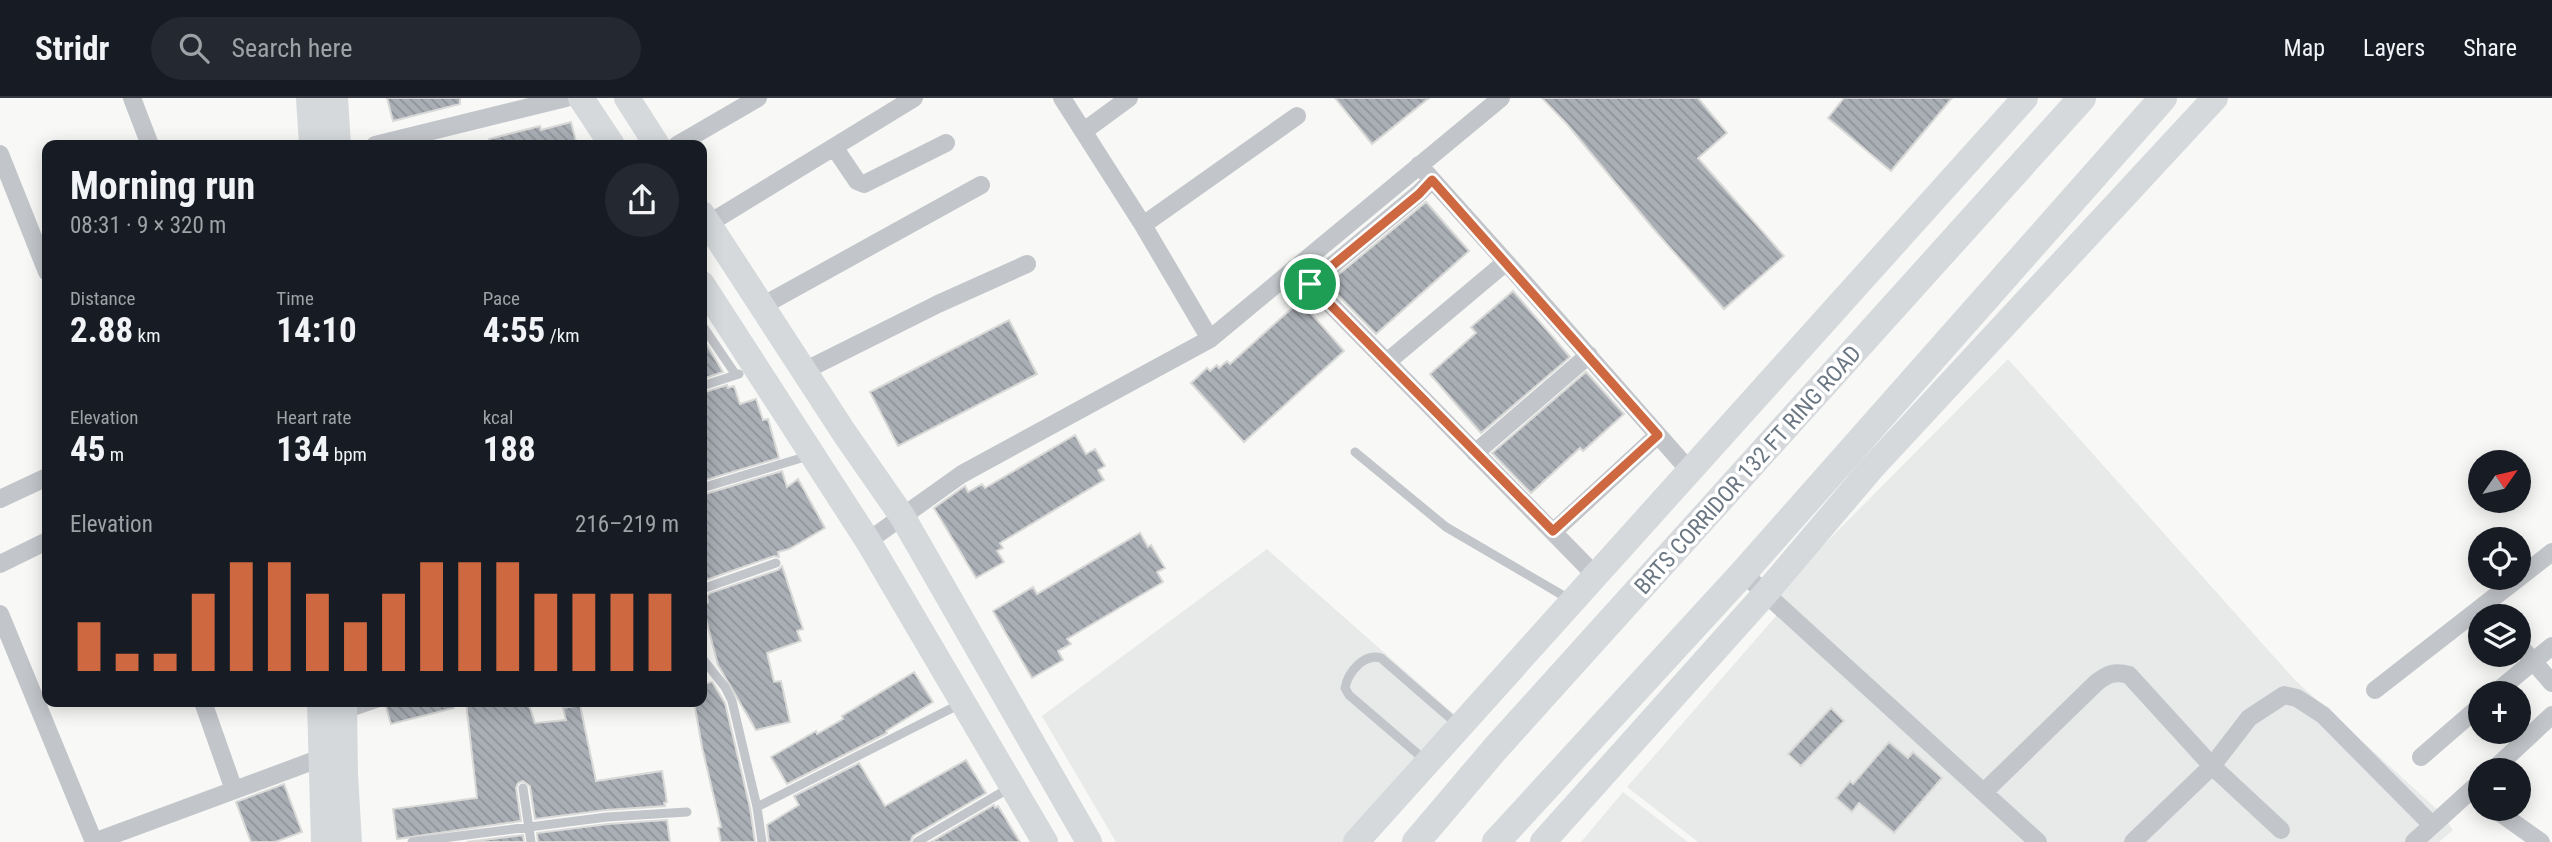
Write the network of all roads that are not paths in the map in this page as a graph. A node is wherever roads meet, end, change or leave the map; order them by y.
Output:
1 (132, 98) edge
2 (309, 98) edge
3 (335, 98) edge
4 (566, 98) edge
5 (581, 98) edge
6 (626, 98) edge
7 (758, 98) edge
8 (914, 98) edge
9 (1062, 98) edge
10 (1129, 98) edge
11 (1501, 98) edge
12 (2025, 98) edge
13 (2163, 98) edge
14 (2215, 98) edge
15 (2070, 102) edge
16 (1297, 116) dead end
17 (1084, 131) junction
18 (148, 140) edge
19 (312, 140) edge
20 (338, 140) edge
21 (395, 140) edge
22 (609, 140) edge
23 (654, 140) edge
24 (686, 140) edge
25 (946, 143) dead end
26 (834, 147) junction
27 (0, 153) edge
28 (1419, 165) junction
29 (1432, 180) junction
30 (981, 185) dead end
31 (707, 218) edge
32 (707, 222) edge
33 (1143, 225) junction
34 (42, 259) edge
35 (1506, 262) junction
36 (1027, 264) dead end
37 (1295, 268) junction
38 (1310, 284) junction
39 (707, 294) edge
40 (762, 306) junction
41 (707, 330) edge
42 (1210, 339) junction
43 (1589, 355) junction
44 (1387, 362) junction
45 (804, 371) junction
46 (747, 372) junction
47 (707, 384) edge
48 (1658, 435) junction
49 (1354, 452) dead end
50 (1475, 453) junction
51 (813, 455) junction
52 (1681, 461) dead end
53 (42, 479) edge
54 (707, 487) edge
55 (0, 499) edge
56 (902, 516) junction
57 (1553, 531) junction
58 (868, 541) junction
59 (42, 543) edge
60 (2552, 552) edge
61 (776, 563) dead end
62 (0, 564) edge
63 (1743, 573) junction
64 (1596, 576) junction
65 (707, 587) edge
66 (1765, 594) junction
67 (1573, 601) junction
68 (2496, 604) edge
69 (0, 614) edge
70 (2468, 625) edge
71 (2552, 646) edge
72 (2532, 661) junction
73 (707, 664) edge
74 (2509, 681) edge
75 (2552, 683) edge
76 (2375, 690) dead end
77 (964, 703) junction
78 (205, 707) edge
79 (320, 707) edge
80 (344, 708) edge
81 (2552, 715) edge
82 (2468, 716) edge
83 (1459, 726) junction
84 (2421, 757) dead end
85 (321, 758) junction
86 (2506, 758) edge
87 (1427, 762) junction
88 (2212, 766) junction
89 (1012, 786) junction
90 (523, 788) dead end
91 (233, 790) junction
92 (1984, 792) junction
93 (2468, 797) edge
94 (757, 807) junction
95 (687, 812) dead end
96 (2511, 821) edge
97 (2432, 825) junction
98 (528, 827) junction
99 (2281, 830) dead end
100 (457, 839) edge
101 (1549, 840) edge
102 (94, 842) edge
103 (324, 842) edge
104 (349, 842) edge
105 (412, 842) edge
106 (531, 842) edge
107 (762, 842) edge
108 (917, 842) edge
109 (1045, 842) edge
110 (1089, 842) edge
111 (1356, 842) edge
112 (1416, 842) edge
113 (1496, 842) edge
114 (2038, 842) edge
115 (2133, 842) edge
116 (2414, 842) edge
117 (2541, 842) edge

1 - 18 street
2 - 19 street
3 - 20 street
4 - 21 street
5 - 22 street
6 - 23 street
7 - 24 street
8 - 26 street
9 - 17 street
10 - 17 street
11 - 28 street
12 - 64 street
13 - 63 main road
14 - 66 street
15 - 112 main road, BRTS CORRIDOR 132 FT RING ROAD
16 - 33 street
17 - 33 street
25 - 26 street
26 - 31 street
27 - 34 street
28 - 29 street
28 - 37 street
29 - 35 street
29 - 38 street
30 - 40 street
32 - 40 street
33 - 42 street
35 - 43 street
35 - 44 street
36 - 45 street
37 - 38 street
37 - 42 street
38 - 44 street
39 - 46 street
40 - 45 street
41 - 46 lane
42 - 56 street
43 - 48 street
43 - 50 street
44 - 50 street
45 - 56 street
46 - 47 lane
46 - 51 street
48 - 52 street
48 - 57 street
49 - 67 lane
50 - 57 street
51 - 54 lane
51 - 58 street
53 - 55 street
56 - 58 street
56 - 110 street
57 - 64 street
58 - 77 street
59 - 62 street
60 - 68 street
61 - 65 lane
63 - 66 street
63 - 113 main road
64 - 67 street
66 - 92 street
66 - 101 street
67 - 83 street
69 - 102 street
70 - 76 street
71 - 72 street
72 - 74 street
72 - 75 street
73 - 94 lane
77 - 89 street
77 - 94 lane
78 - 91 street
79 - 85 street
80 - 104 street
81 - 86 street
82 - 84 street
83 - 87 street
83 - 87 lane
85 - 91 street
85 - 103 street
87 - 111 street
88 - 92 street
88 - 97 street
88 - 99 street
88 - 115 street
89 - 108 lane
89 - 109 street
90 - 98 lane
91 - 102 street
92 - 114 street
93 - 97 street
94 - 107 lane
95 - 98 lane
96 - 117 street
97 - 116 street
98 - 100 lane
98 - 106 lane
100 - 105 lane

